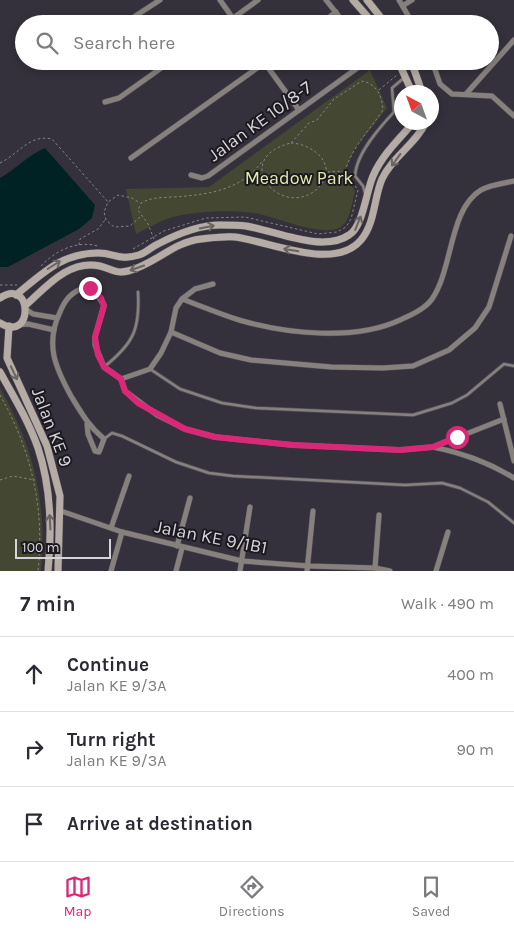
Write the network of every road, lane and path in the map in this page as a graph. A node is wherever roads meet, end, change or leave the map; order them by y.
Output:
1 (160, 0) edge
2 (220, 0) edge
3 (258, 0) edge
4 (326, 0) edge
5 (353, 0) edge
6 (367, 0) edge
7 (399, 0) edge
8 (412, 0) edge
9 (404, 5) junction
10 (336, 12) junction
11 (137, 15) edge
12 (231, 15) edge
13 (237, 15) edge
14 (332, 15) edge
15 (338, 15) edge
16 (366, 15) edge
17 (379, 15) edge
18 (409, 15) edge
19 (514, 40) edge
20 (499, 57) edge
21 (159, 70) edge
22 (254, 70) edge
23 (271, 70) edge
24 (355, 70) edge
25 (403, 70) edge
26 (414, 70) edge
27 (435, 70) edge
28 (487, 70) edge
29 (396, 71) dead end
30 (406, 76) junction
31 (409, 85) edge
32 (420, 85) edge
33 (378, 90) junction
34 (466, 94) junction
35 (105, 102) dead end
36 (299, 110) junction
37 (514, 116) edge
38 (407, 130) edge
39 (422, 130) edge
40 (291, 143) junction
41 (130, 158) dead end
42 (263, 160) junction
43 (0, 163) edge
44 (256, 170) junction
45 (344, 171) dead end
46 (191, 175) dead end
47 (263, 177) junction
48 (514, 181) edge
49 (366, 196) junction
50 (108, 202) junction
51 (141, 203) junction
52 (140, 216) junction
53 (106, 220) junction
54 (511, 236) dead end
55 (157, 244) junction
56 (79, 246) dead end
57 (213, 284) dead end
58 (138, 292) dead end
59 (16, 295) junction
60 (1, 296) edge
61 (182, 298) junction
62 (26, 308) junction
63 (57, 318) junction
64 (0, 323) edge
65 (12, 326) junction
66 (54, 330) junction
67 (171, 332) junction
68 (514, 366) edge
69 (104, 367) junction
70 (150, 369) junction
71 (0, 372) edge
72 (121, 379) junction
73 (0, 395) edge
74 (500, 404) dead end
75 (504, 419) junction
76 (87, 424) junction
77 (104, 439) junction
78 (433, 447) junction
79 (514, 460) edge
80 (129, 476) dead end
81 (514, 478) edge
82 (0, 480) edge
83 (35, 480) junction
84 (190, 498) dead end
85 (250, 507) dead end
86 (61, 511) junction
87 (312, 511) dead end
88 (380, 514) dead end
89 (514, 523) edge
90 (111, 528) junction
91 (122, 532) junction
92 (448, 532) dead end
93 (179, 547) junction
94 (242, 561) junction
95 (308, 569) edge
96 (372, 569) edge
97 (38, 571) edge
98 (48, 571) edge
99 (58, 571) edge
100 (111, 571) edge
101 (176, 571) edge
102 (240, 571) edge
103 (390, 571) edge
104 (436, 571) edge

1 - 11 street
2 - 12 street
3 - 13 street
4 - 10 street
5 - 16 street
6 - 17 street
7 - 9 street
8 - 9 street
9 - 18 street
10 - 14 street
10 - 15 street
19 - 20 street
21 - 35 street
22 - 41 street
23 - 36 street
24 - 36 street, Jalan KE 10/8-7
25 - 30 street
26 - 32 street
27 - 34 street
28 - 34 street
29 - 33 path
30 - 31 street
30 - 49 lane
33 - 40 path
33 - 45 path
34 - 37 street
36 - 46 street, Jalan KE 10/8-7
38 - 49 street
39 -> 62 street
40 - 42 path
40 - 47 path
42 - 44 path
42 - 47 path
43 - 50 path
44 - 47 path
44 - 51 path
48 - 61 street
55 -> 49 street
50 - 51 path
50 - 53 path
51 - 52 path
52 - 53 path
52 - 55 path
53 - 56 path
54 - 67 street
59 -> 55 street
57 - 61 street
58 - 69 lane
59 - 60 street
59 - 62 street
61 - 67 street
62 - 63 street
62 - 65 street
63 - 66 street
63 - 69 street
64 - 65 street
65 - 66 street
65 -> 86 street, Jalan KE 9
66 - 76 street
67 - 70 street
68 - 70 lane
69 - 72 street
70 - 72 street
98 -> 71 street, Jalan KE 9
72 - 78 street
73 - 83 path
74 - 75 street
75 - 78 street
75 - 79 street
76 - 77 street
76 - 77 street
77 - 89 lane
78 - 81 street
80 - 90 street
82 - 83 path
83 - 97 path
84 - 93 street
85 - 94 street
86 - 90 street, Jalan KE 9/1B1
86 - 99 street, Jalan KE 9
87 - 95 street
88 - 96 street
90 - 91 street, Jalan KE 9/1B1
91 - 93 street, Jalan KE 9/1B1
91 - 100 street
92 - 104 street
93 - 94 street, Jalan KE 9/1B1
93 - 101 street
94 - 95 street, Jalan KE 9/1B1
94 - 102 street
95 - 96 street, Jalan KE 9/1B1
96 - 103 street, Jalan KE 9/1B1

